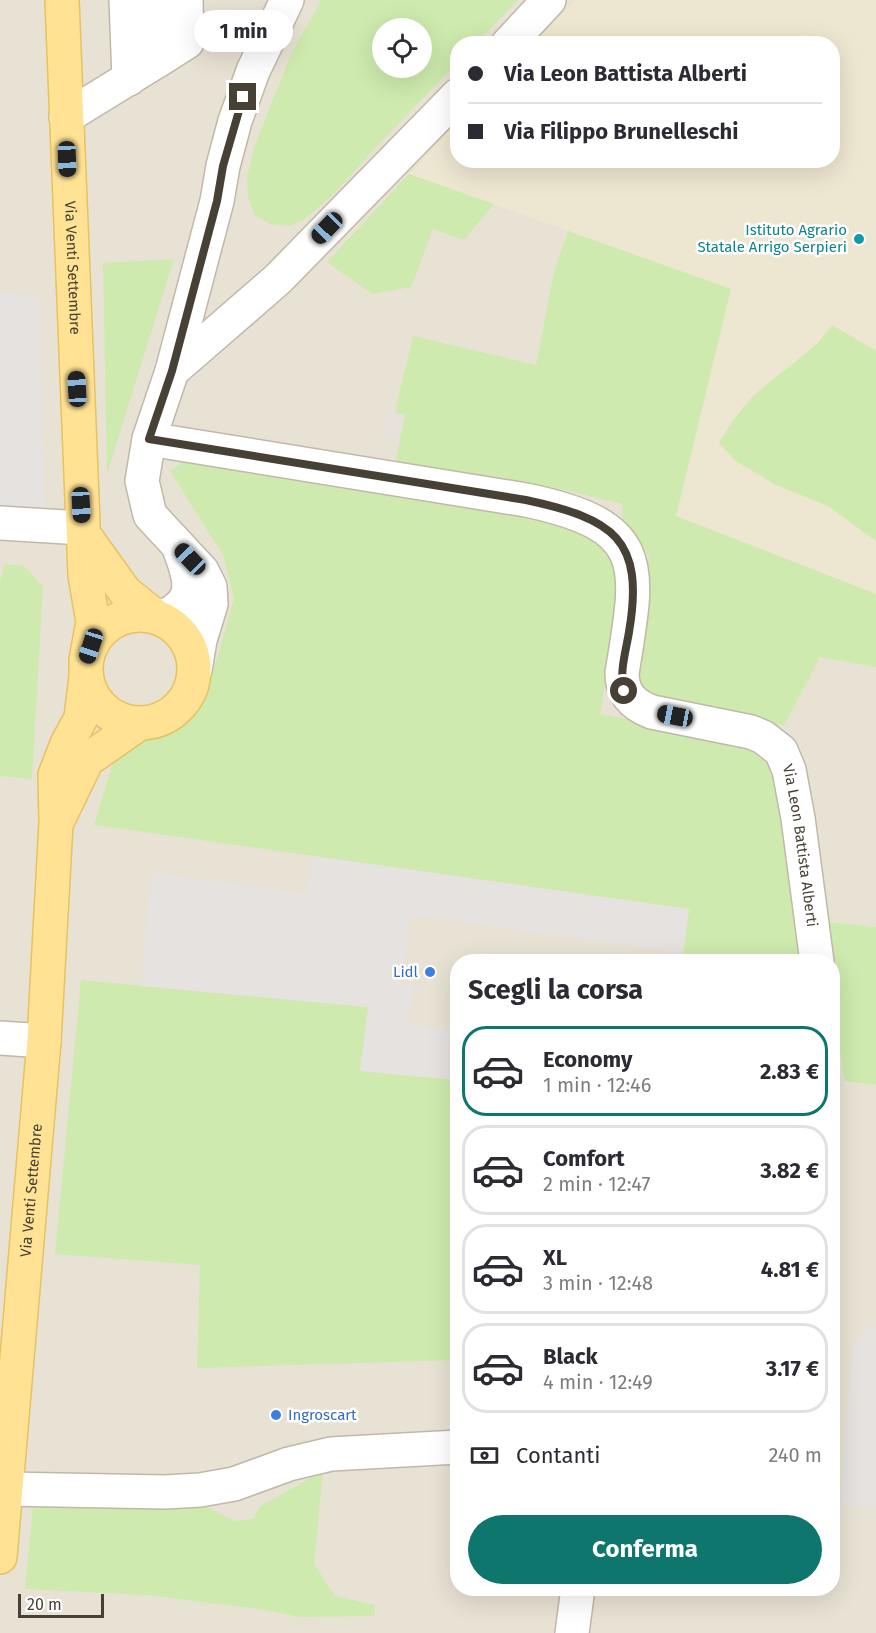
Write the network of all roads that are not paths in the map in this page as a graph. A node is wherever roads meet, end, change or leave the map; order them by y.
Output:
1 (62, 0) edge
2 (126, 0) edge
3 (156, 0) edge
4 (186, 0) edge
5 (287, 0) edge
6 (549, 0) edge
7 (515, 36) edge
8 (158, 61) junction
9 (129, 79) junction
10 (450, 103) edge
11 (66, 117) junction
12 (172, 371) junction
13 (149, 439) junction
14 (0, 523) edge
15 (84, 532) junction
16 (178, 546) junction
17 (157, 617) junction
18 (86, 668) junction
19 (195, 670) junction
20 (140, 723) junction
21 (56, 823) junction
22 (816, 954) edge
23 (0, 1038) edge
24 (44, 1041) junction
25 (10, 1321) edge
26 (450, 1448) edge
27 (6, 1489) junction
28 (0, 1557) edge
29 (577, 1596) edge
30 (572, 1633) edge

1 - 11 main road, Via Venti Settembre
2 - 9 street
3 - 8 street
4 - 8 street
5 - 12 street
6 - 7 street
8 - 9 street
9 - 11 street
10 - 12 street
11 - 15 main road, Via Venti Settembre
12 - 13 street
13 - 16 street
13 - 22 street, Via Leon Battista Alberti
14 - 15 street
15 - 17 main road
15 - 18 main road, Via Venti Settembre
16 - 17 street
16 - 19 street
17 - 18 main road, Via Venti Settembre
17 - 19 main road
18 - 20 main road, Via Venti Settembre
18 - 21 main road, Via Venti Settembre
19 - 20 main road, Via Venti Settembre
20 - 21 main road, Via Venti Settembre
21 - 24 main road, Via Venti Settembre
23 - 24 street
24 - 25 main road, Via Venti Settembre
25 - 27 main road, Via Venti Settembre
26 - 27 street
27 - 28 main road, Via Venti Settembre
29 - 30 street

